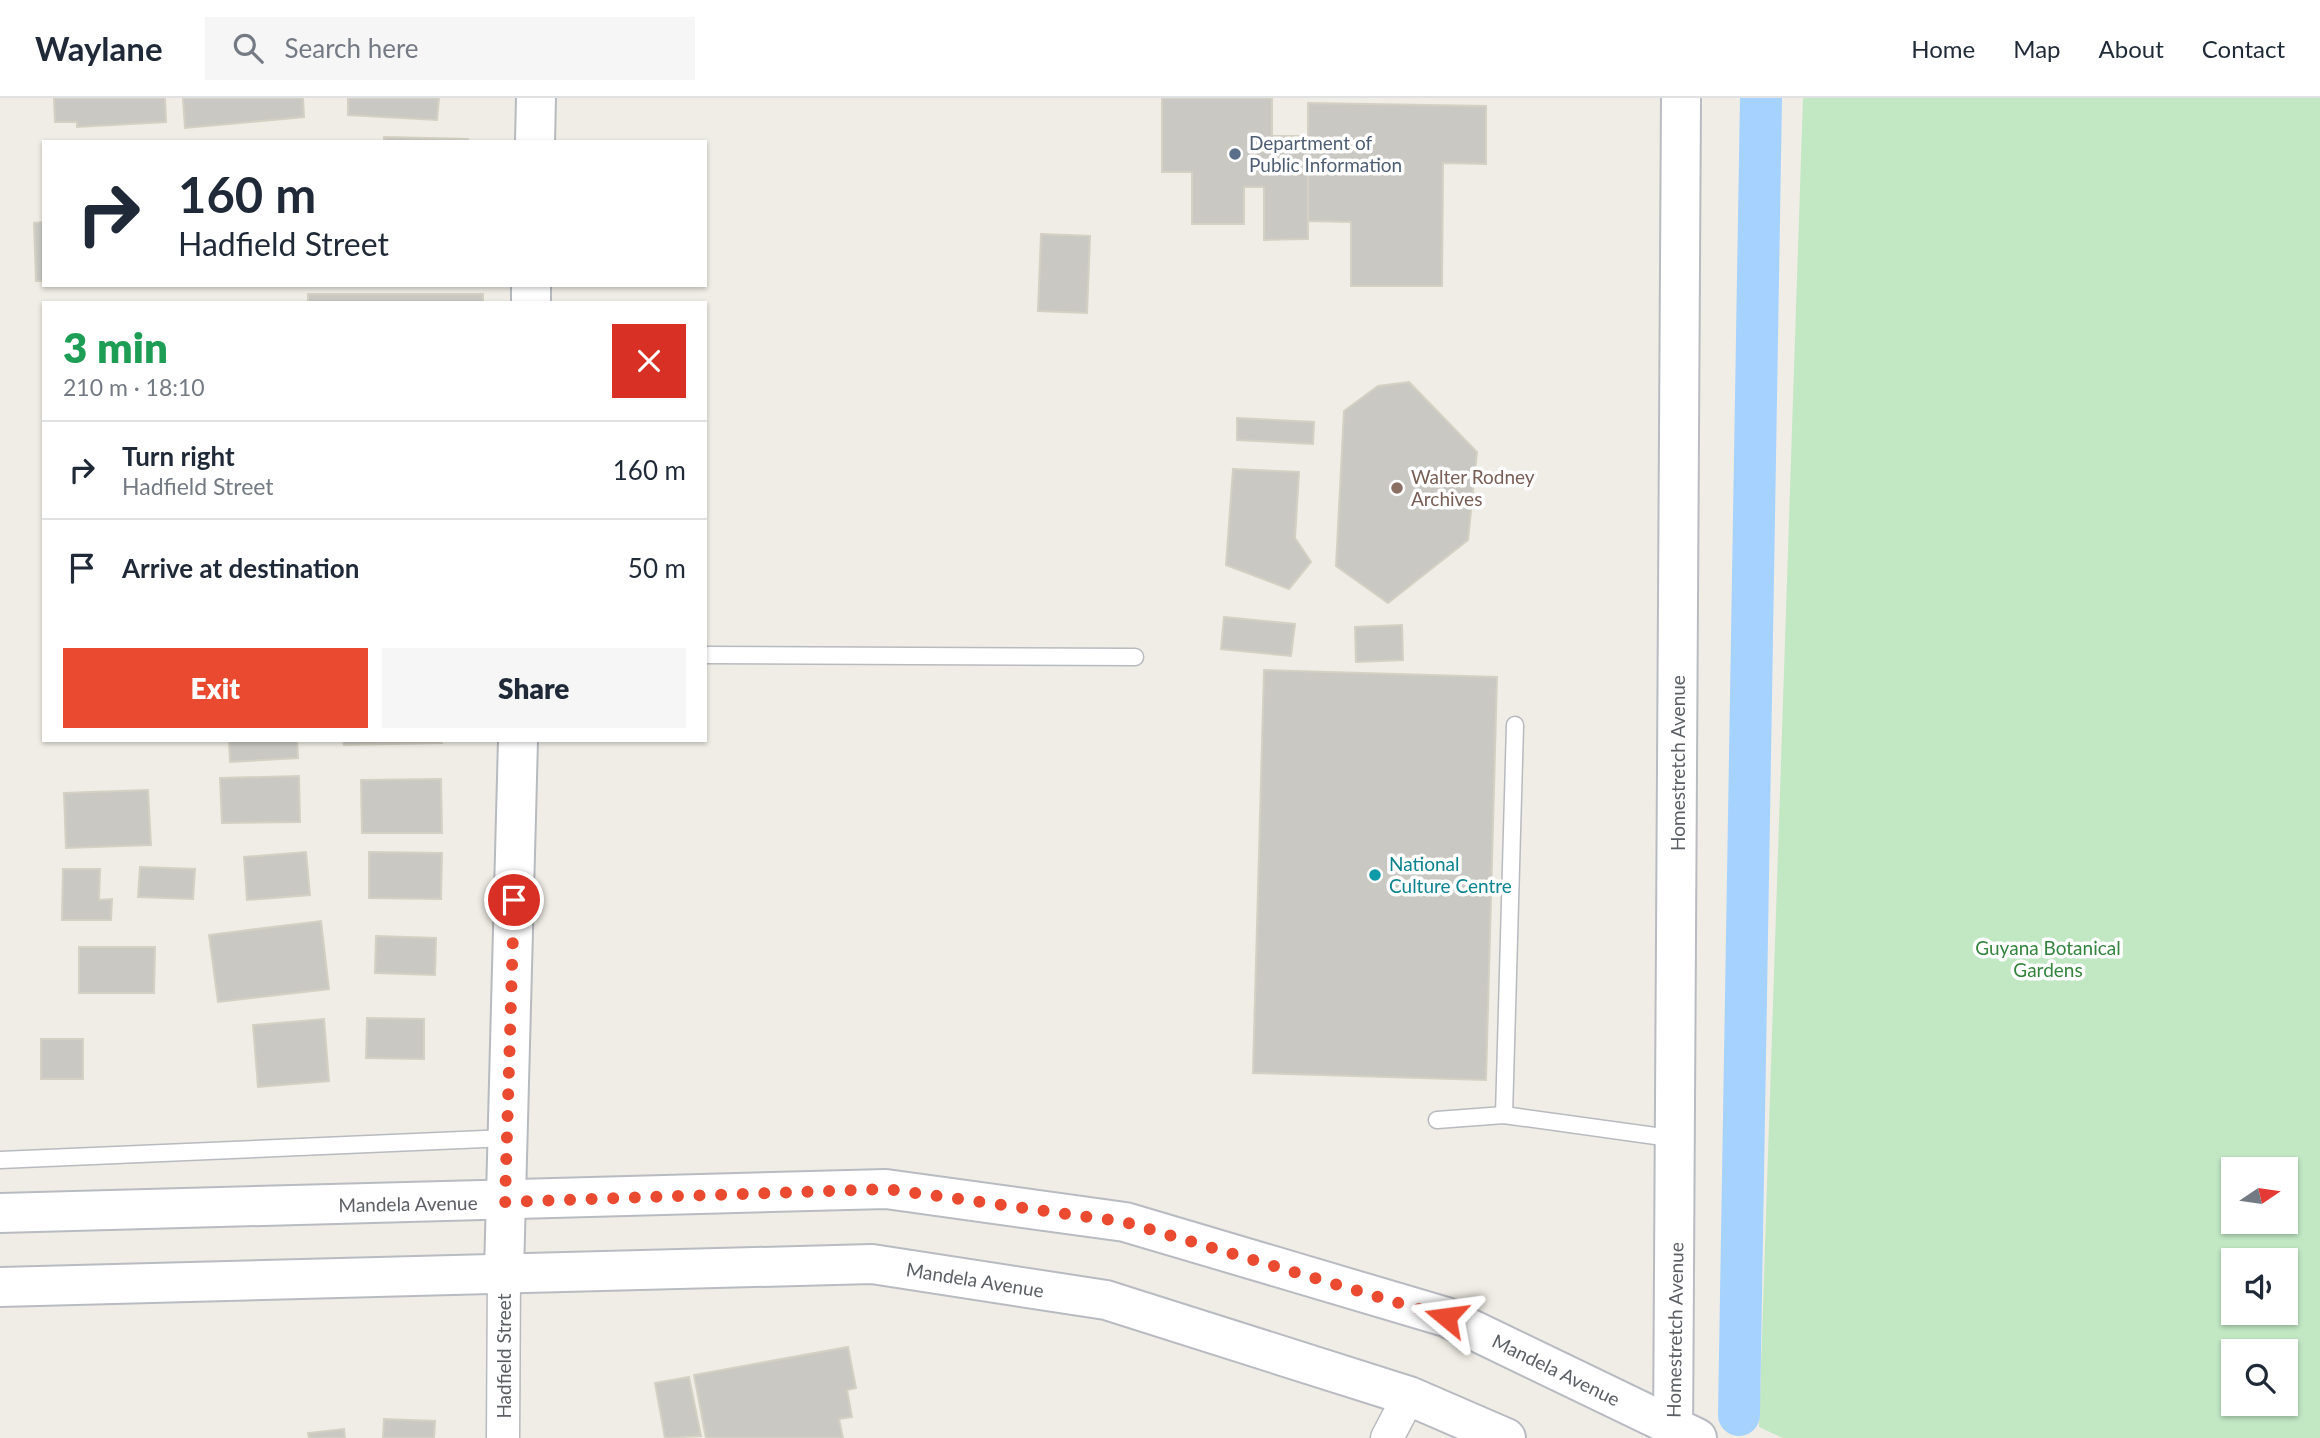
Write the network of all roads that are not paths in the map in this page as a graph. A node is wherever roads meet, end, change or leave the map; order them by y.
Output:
1 (536, 98) edge
2 (1681, 98) edge
3 (535, 140) edge
4 (707, 655) edge
5 (1135, 657) dead end
6 (1515, 725) dead end
7 (518, 742) edge
8 (1504, 1115) junction
9 (1437, 1120) dead end
10 (507, 1138) junction
11 (1677, 1139) junction
12 (0, 1160) edge
13 (505, 1202) junction
14 (0, 1213) edge
15 (504, 1273) junction
16 (0, 1287) edge
17 (1409, 1396) junction
18 (1681, 1434) edge
19 (503, 1438) edge
20 (1387, 1438) edge
21 (1506, 1438) edge

1 - 3 main road
2 - 11 main road, Homestretch Avenue
4 - 5 lane
6 - 8 lane
7 - 10 main road
8 - 9 lane
8 - 11 lane
10 - 12 lane
10 - 13 main road
11 - 18 main road, Homestretch Avenue
13 - 14 main road, Mandela Avenue
13 - 15 main road
13 - 18 main road, Mandela Avenue
15 - 16 main road, Mandela Avenue
15 - 17 main road, Mandela Avenue
15 - 19 street, Hadfield Street
17 - 20 street
17 - 21 main road, Mandela Avenue

